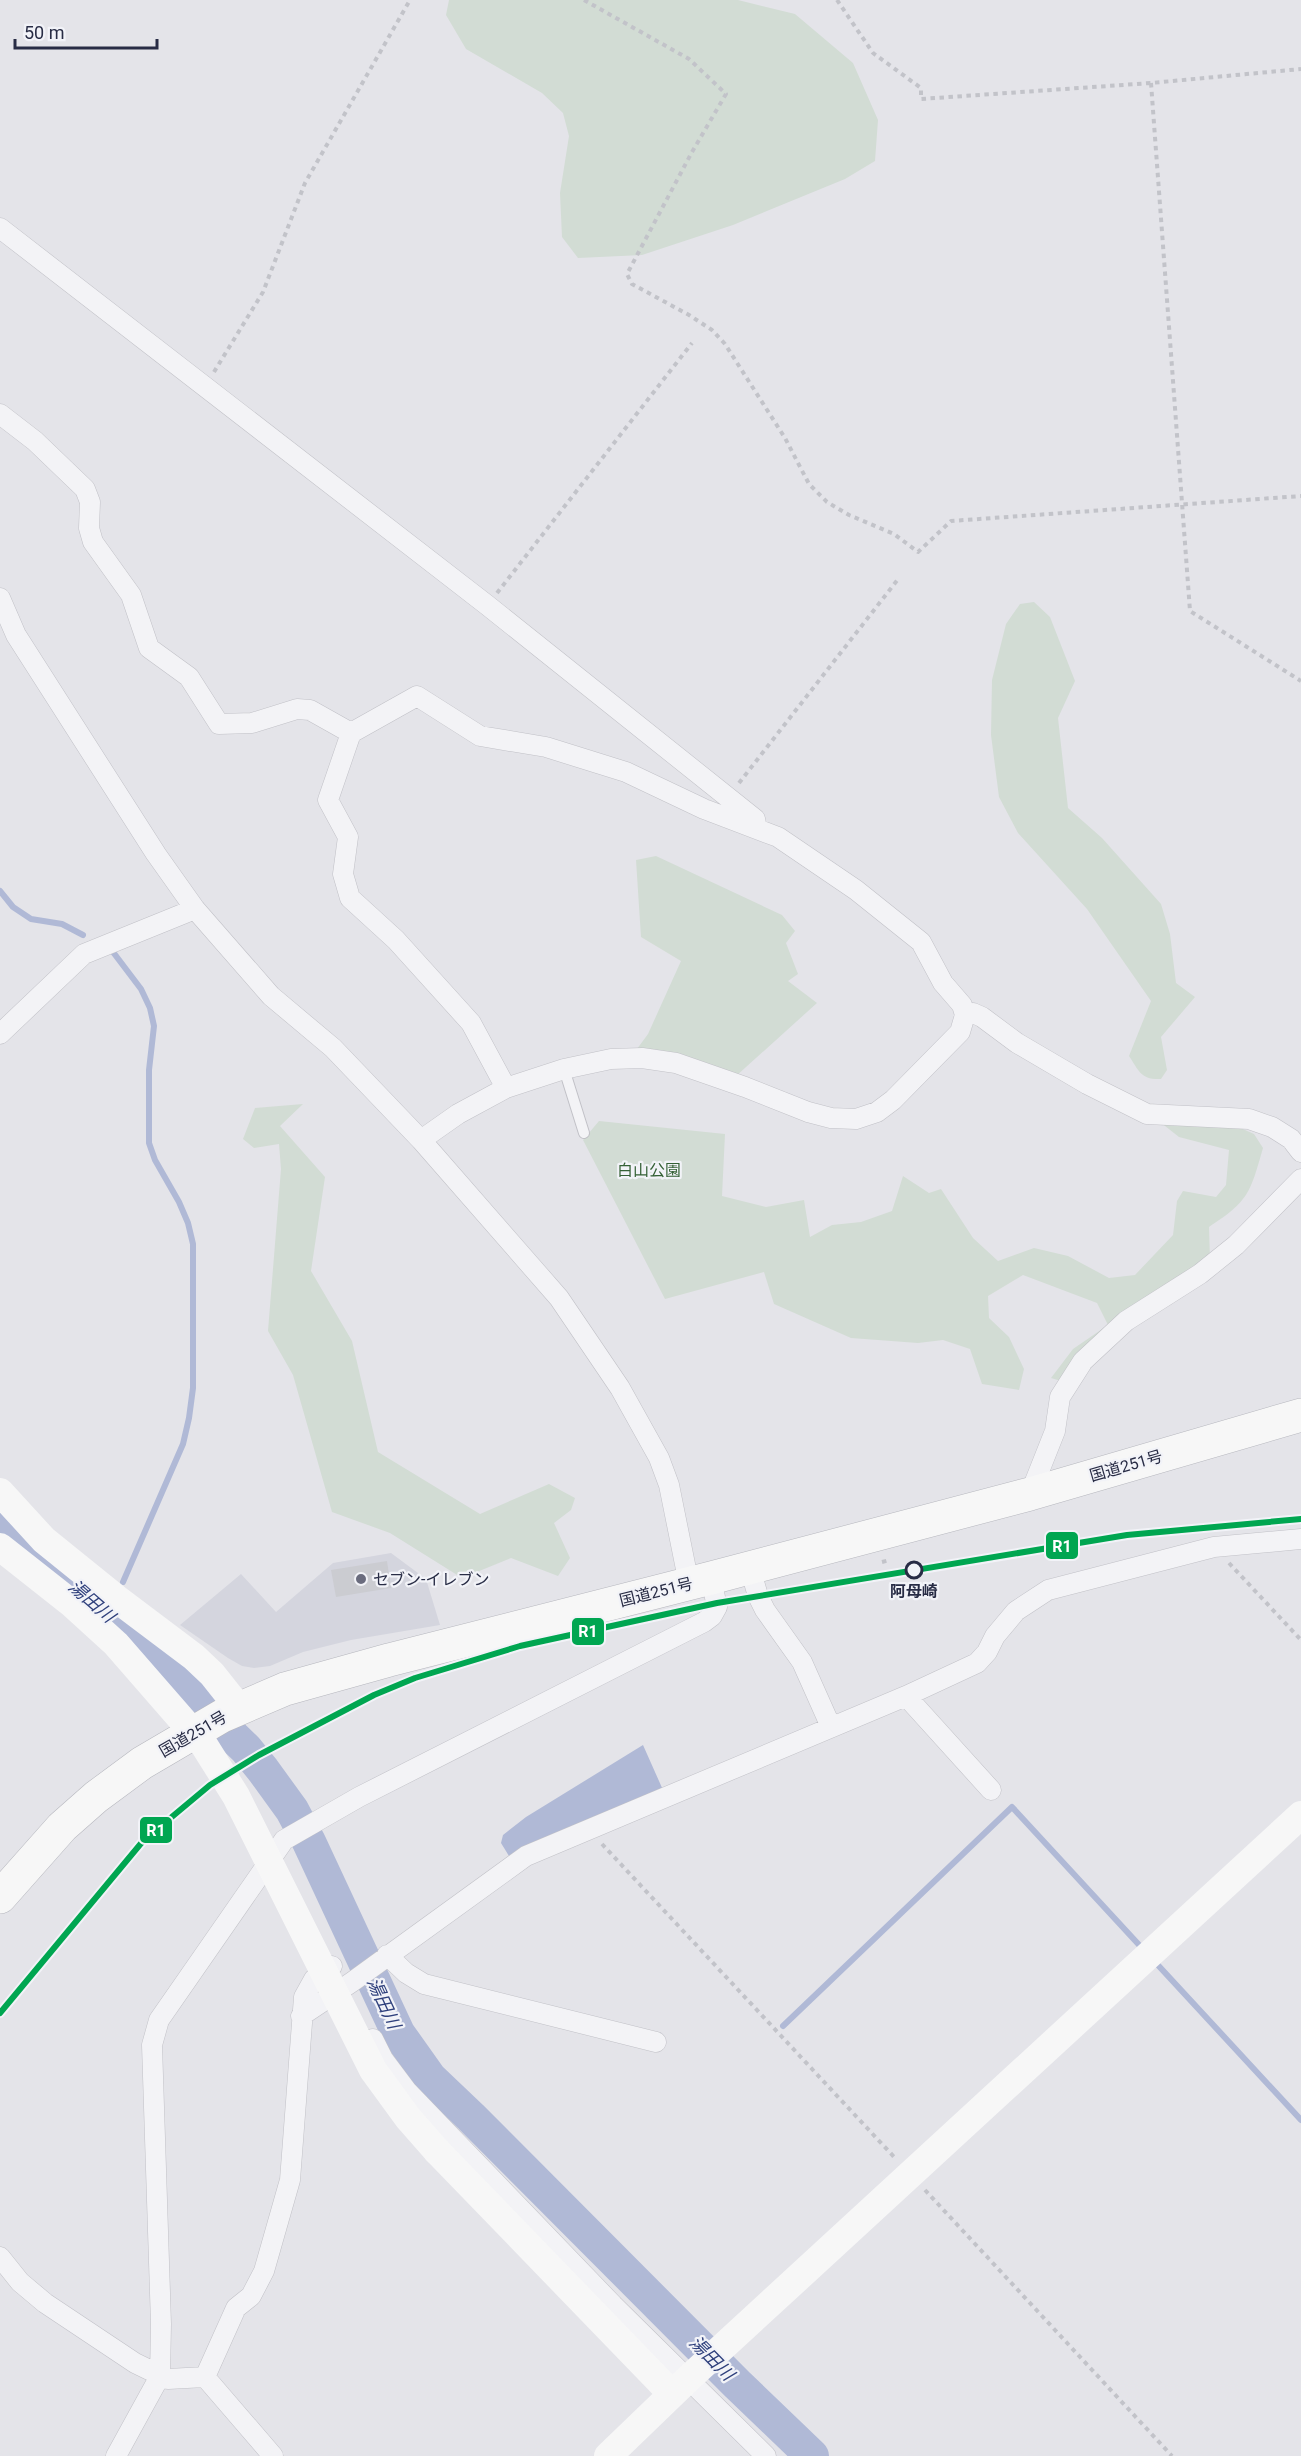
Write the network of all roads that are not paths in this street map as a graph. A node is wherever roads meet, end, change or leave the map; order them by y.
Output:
1 (0, 228) edge
2 (0, 414) edge
3 (0, 598) edge
4 (351, 733) junction
5 (757, 829) junction
6 (195, 909) junction
7 (965, 1015) junction
8 (0, 1034) edge
9 (564, 1069) junction
10 (506, 1088) junction
11 (584, 1133) dead end
12 (422, 1140) junction
13 (1301, 1152) edge
14 (1301, 1179) edge
15 (1301, 1415) edge
16 (0, 1492) edge
17 (1030, 1494) junction
18 (1301, 1539) edge
19 (0, 1547) edge
20 (750, 1568) junction
21 (700, 1581) junction
22 (906, 1696) junction
23 (220, 1718) junction
24 (831, 1727) junction
25 (991, 1790) dead end
26 (1301, 1815) edge
27 (280, 1845) junction
28 (0, 1897) edge
29 (383, 1958) junction
30 (334, 1965) junction
31 (349, 1985) junction
32 (301, 2016) junction
33 (656, 2042) dead end
34 (0, 2257) edge
35 (160, 2376) junction
36 (205, 2377) junction
37 (686, 2381) junction
38 (116, 2456) edge
39 (273, 2456) edge
40 (608, 2456) edge
41 (766, 2456) edge

1 - 5 street
2 - 4 street
3 - 6 street
4 - 5 street
4 - 10 street
5 - 7 street
6 - 8 street
6 - 12 street
7 - 9 street
7 - 13 street
9 - 10 street
9 - 11 lane
10 - 12 street
12 - 21 street
14 - 17 street
15 - 17 highway, 国道251号
16 - 23 street
17 - 20 highway, 国道251号
18 - 22 street
19 - 37 street, bridge
20 - 21 highway, 国道251号
20 - 24 street
21 - 23 highway, 国道251号
21 - 27 street
22 - 24 street
22 - 25 street
23 - 28 highway, 国道251号
24 - 29 street
26 - 37 street
27 - 30 street
27 - 35 street
29 - 31 street
29 - 33 street
30 - 31 street
30 - 32 street
31 - 32 street
31 - 37 street
32 - 36 street
34 - 35 street
35 - 36 street
35 - 38 street
36 - 39 street
37 - 40 street
37 - 41 street

